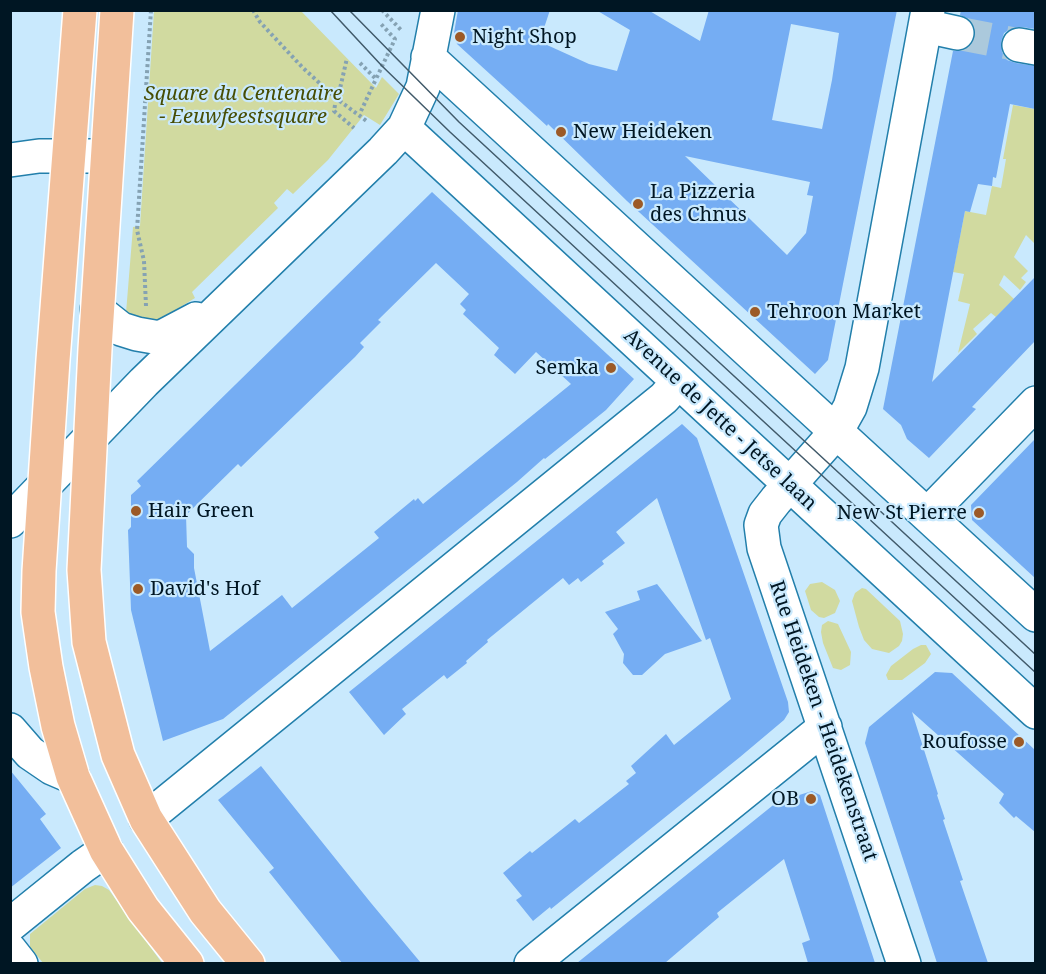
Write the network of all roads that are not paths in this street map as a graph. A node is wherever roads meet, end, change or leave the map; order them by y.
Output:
1 (80, 10) edge
2 (117, 10) edge
3 (438, 10) edge
4 (926, 18) edge
5 (957, 33) tunnel mouth
6 (428, 57) junction
7 (399, 133) junction
8 (68, 156) junction
9 (107, 156) junction
10 (10, 160) edge
11 (224, 304) junction
12 (97, 310) junction
13 (678, 382) junction
14 (1035, 404) edge
15 (836, 432) junction
16 (90, 438) junction
17 (790, 484) junction
18 (44, 485) junction
19 (927, 515) junction
20 (10, 521) edge
21 (1035, 615) edge
22 (1035, 712) edge
23 (825, 727) junction
24 (10, 730) edge
25 (73, 777) junction
26 (146, 819) junction
27 (106, 850) junction
28 (10, 925) edge
29 (10, 950) edge
30 (21, 963) edge
31 (187, 963) edge
32 (248, 963) edge
33 (531, 963) edge
34 (904, 963) edge

1 - 8 main road
2 - 9 main road
3 - 6 street
4 - 5 street
4 - 15 street, Rue Heideken - Heidekenstraat
6 - 7 street
6 - 15 street
7 - 11 street
7 - 13 street, Avenue de Jette - Jetse laan
8 - 9 street
8 - 10 street
8 - 18 main road
9 - 12 main road
11 - 12 street
11 - 16 street
12 - 16 main road
13 - 17 street, Avenue de Jette - Jetse laan
13 - 26 street
14 - 19 street
15 - 17 street, Rue Heideken - Heidekenstraat
15 - 19 street
16 - 18 street
16 - 26 main road
17 - 22 street, Avenue de Jette - Jetse laan
17 - 23 street, Rue Heideken - Heidekenstraat
18 - 20 street
18 - 25 main road
19 - 21 street
23 - 33 street
23 - 34 street, Rue Heideken - Heidekenstraat
24 - 25 street
25 - 27 main road
26 - 32 main road
27 - 28 street
27 - 31 main road
29 - 30 street

